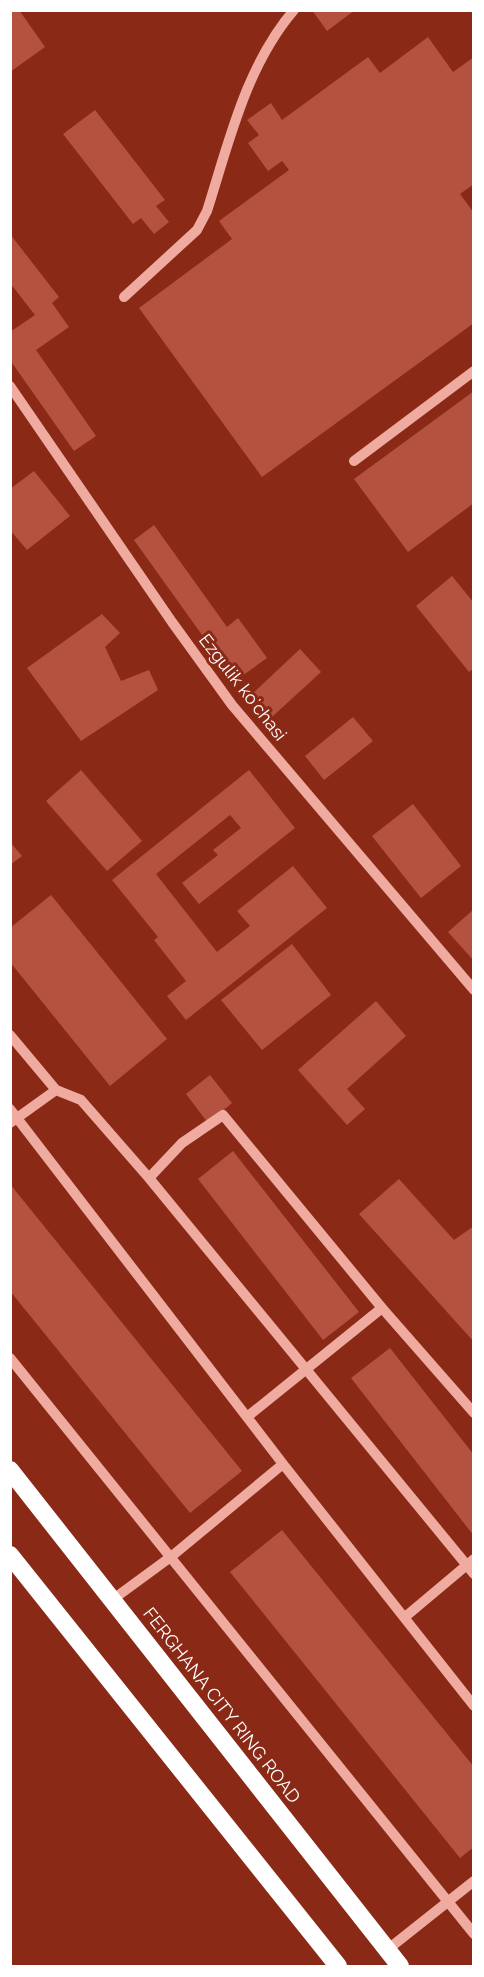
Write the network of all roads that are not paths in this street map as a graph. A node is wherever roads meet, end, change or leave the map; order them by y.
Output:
1 (294, 10) edge
2 (123, 297) dead end
3 (474, 371) edge
4 (10, 386) edge
5 (354, 461) dead end
6 (474, 990) edge
7 (10, 1035) edge
8 (56, 1090) junction
9 (13, 1117) edge
10 (149, 1178) junction
11 (382, 1308) junction
12 (10, 1358) edge
13 (306, 1368) junction
14 (474, 1413) edge
15 (247, 1417) junction
16 (283, 1464) junction
17 (10, 1470) edge
18 (10, 1555) edge
19 (172, 1556) junction
20 (470, 1562) edge
21 (474, 1574) edge
22 (112, 1600) junction
23 (405, 1617) junction
24 (474, 1706) edge
25 (474, 1881) edge
26 (448, 1902) junction
27 (474, 1934) edge
28 (387, 1950) junction
29 (338, 1966) edge
30 (400, 1966) edge

1 - 2 street
3 - 5 street
4 - 6 street, Ezgulik koʻchasi
7 - 8 street
8 - 9 street
8 - 10 street
9 - 15 street
10 - 11 street
10 - 13 street
11 - 13 street
11 - 14 street
12 - 19 street
13 - 15 street
13 - 20 street
15 - 16 street
16 - 19 street
16 - 23 street
17 - 22 highway, FERGHANA CITY RING ROAD
18 - 29 highway
19 - 22 street
19 - 26 street
20 - 21 street
20 - 23 street
22 - 28 highway, FERGHANA CITY RING ROAD
23 - 24 street
25 - 26 street
26 - 27 street
26 - 28 street
28 - 30 highway, FERGHANA CITY RING ROAD

